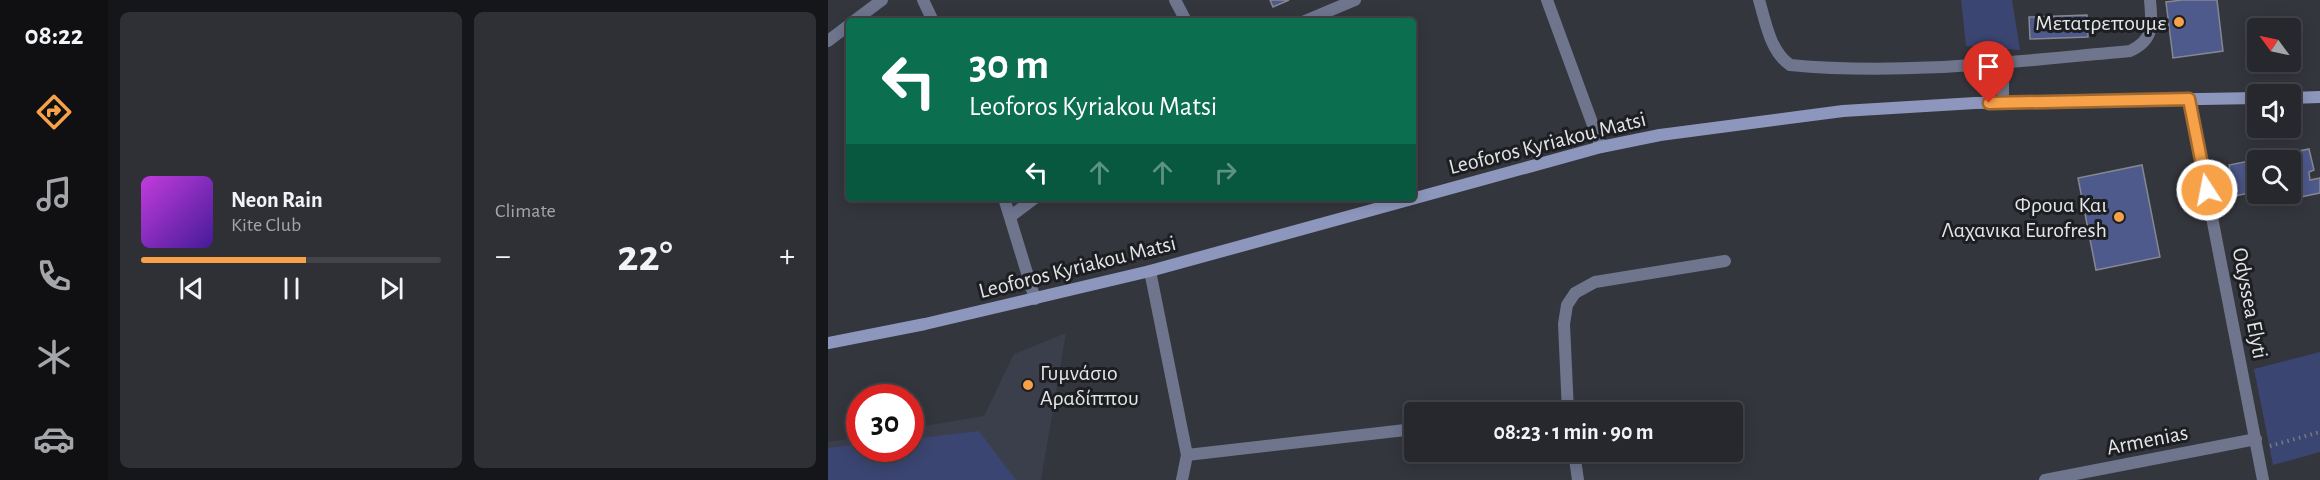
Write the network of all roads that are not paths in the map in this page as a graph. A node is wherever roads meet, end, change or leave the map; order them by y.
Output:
1 (882, 0) edge
2 (923, 0) edge
3 (1175, 0) edge
4 (1355, 0) edge
5 (1548, 0) edge
6 (1759, 0) edge
7 (2150, 0) edge
8 (858, 18) edge
9 (932, 18) edge
10 (1184, 18) edge
11 (1312, 18) edge
12 (846, 27) edge
13 (828, 41) edge
14 (2003, 63) junction
15 (2247, 98) edge
16 (2301, 98) edge
17 (2320, 98) edge
18 (2189, 99) junction
19 (2003, 102) junction
20 (1601, 147) junction
21 (1416, 198) edge
22 (1005, 201) edge
23 (1031, 201) edge
24 (1405, 201) edge
25 (1011, 216) junction
26 (1725, 261) dead end
27 (1150, 271) junction
28 (1035, 299) junction
29 (828, 343) edge
30 (1568, 402) edge
31 (1404, 430) edge
32 (2257, 444) junction
33 (1187, 455) junction
34 (1575, 462) edge
35 (1182, 480) edge
36 (1578, 480) edge
37 (2045, 480) edge
38 (2263, 480) edge

1 - 8 street
2 - 9 street
3 - 10 street
4 - 11 street
5 - 20 street
6 - 14 street
7 - 14 street
12 - 13 street
14 - 19 street
15 - 18 main road, Leoforos Kyriakou Matsi
16 - 17 main road
18 - 19 main road, Leoforos Kyriakou Matsi
18 - 32 street, Odyssea Elyti
19 - 20 main road, Leoforos Kyriakou Matsi
20 - 21 main road, Leoforos Kyriakou Matsi
22 - 25 street
23 - 25 street
24 - 27 main road, Leoforos Kyriakou Matsi
25 - 28 street
26 - 30 street
27 - 28 main road, Leoforos Kyriakou Matsi
27 - 33 street
28 - 29 main road, Leoforos Kyriakou Matsi
31 - 33 street
32 - 37 street, Armenias
32 - 38 street, Odyssea Elyti
33 - 35 street
34 - 36 street

